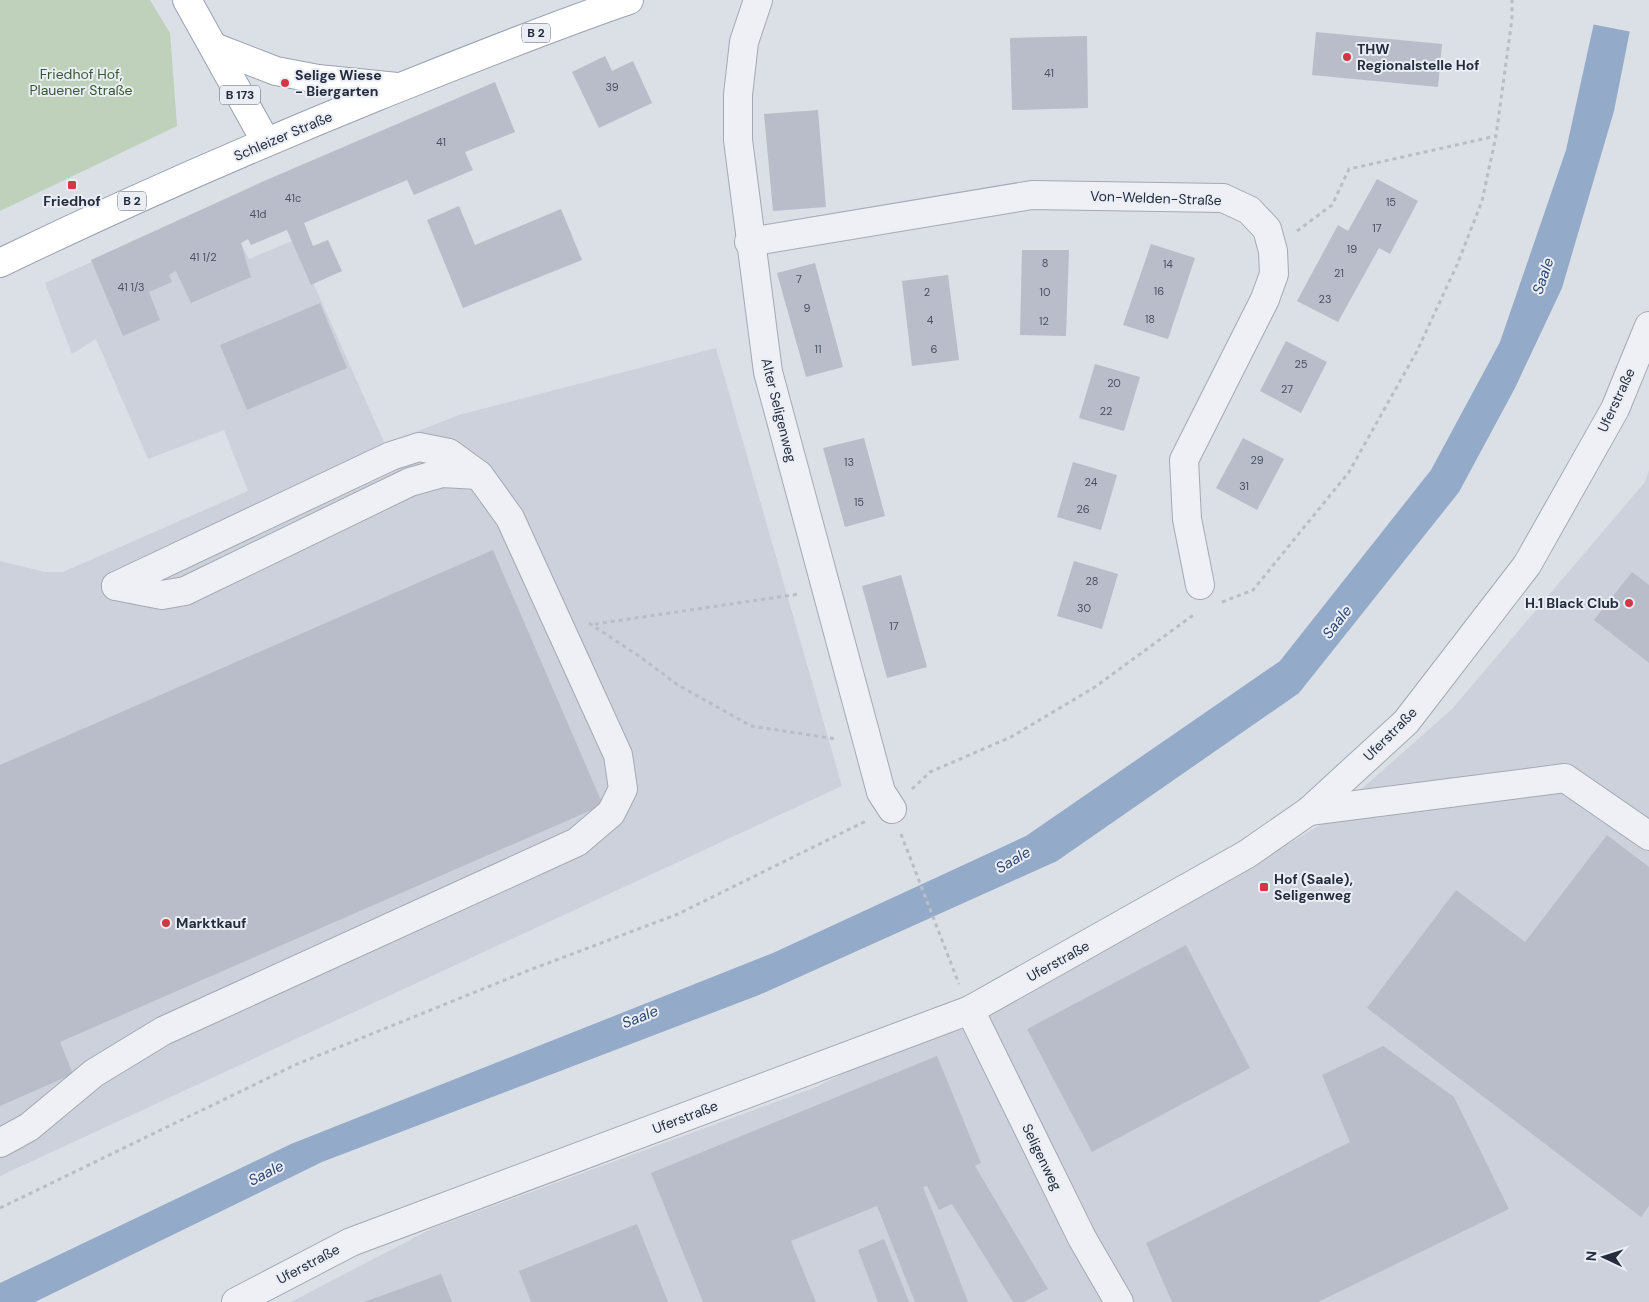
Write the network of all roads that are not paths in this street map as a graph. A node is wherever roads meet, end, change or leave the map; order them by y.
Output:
1 (187, 0) edge
2 (629, 0) edge
3 (758, 0) edge
4 (214, 47) junction
5 (400, 88) junction
6 (266, 142) junction
7 (749, 242) junction
8 (0, 263) edge
9 (1649, 326) edge
10 (116, 586) dead end
11 (1207, 600) road end
12 (1309, 811) junction
13 (895, 818) road end
14 (1649, 836) edge
15 (970, 1010) junction
16 (0, 1142) edge
17 (236, 1302) edge
18 (1119, 1302) edge

1 - 4 main road, B 173
2 - 5 main road, Schleizer Straße / B 2
3 - 7 street, Alter Seligenweg
4 - 5 main road
4 - 6 main road, B 173
5 - 6 main road, Schleizer Straße / B 2
6 - 8 main road, Schleizer Straße / B 2
7 - 11 street, Von-Welden-Straße
7 - 13 street, Alter Seligenweg
9 - 12 street, Uferstraße
10 - 16 street
12 - 14 street
12 - 15 street, Uferstraße
15 - 17 street, Uferstraße
15 - 18 street, Seligenweg

